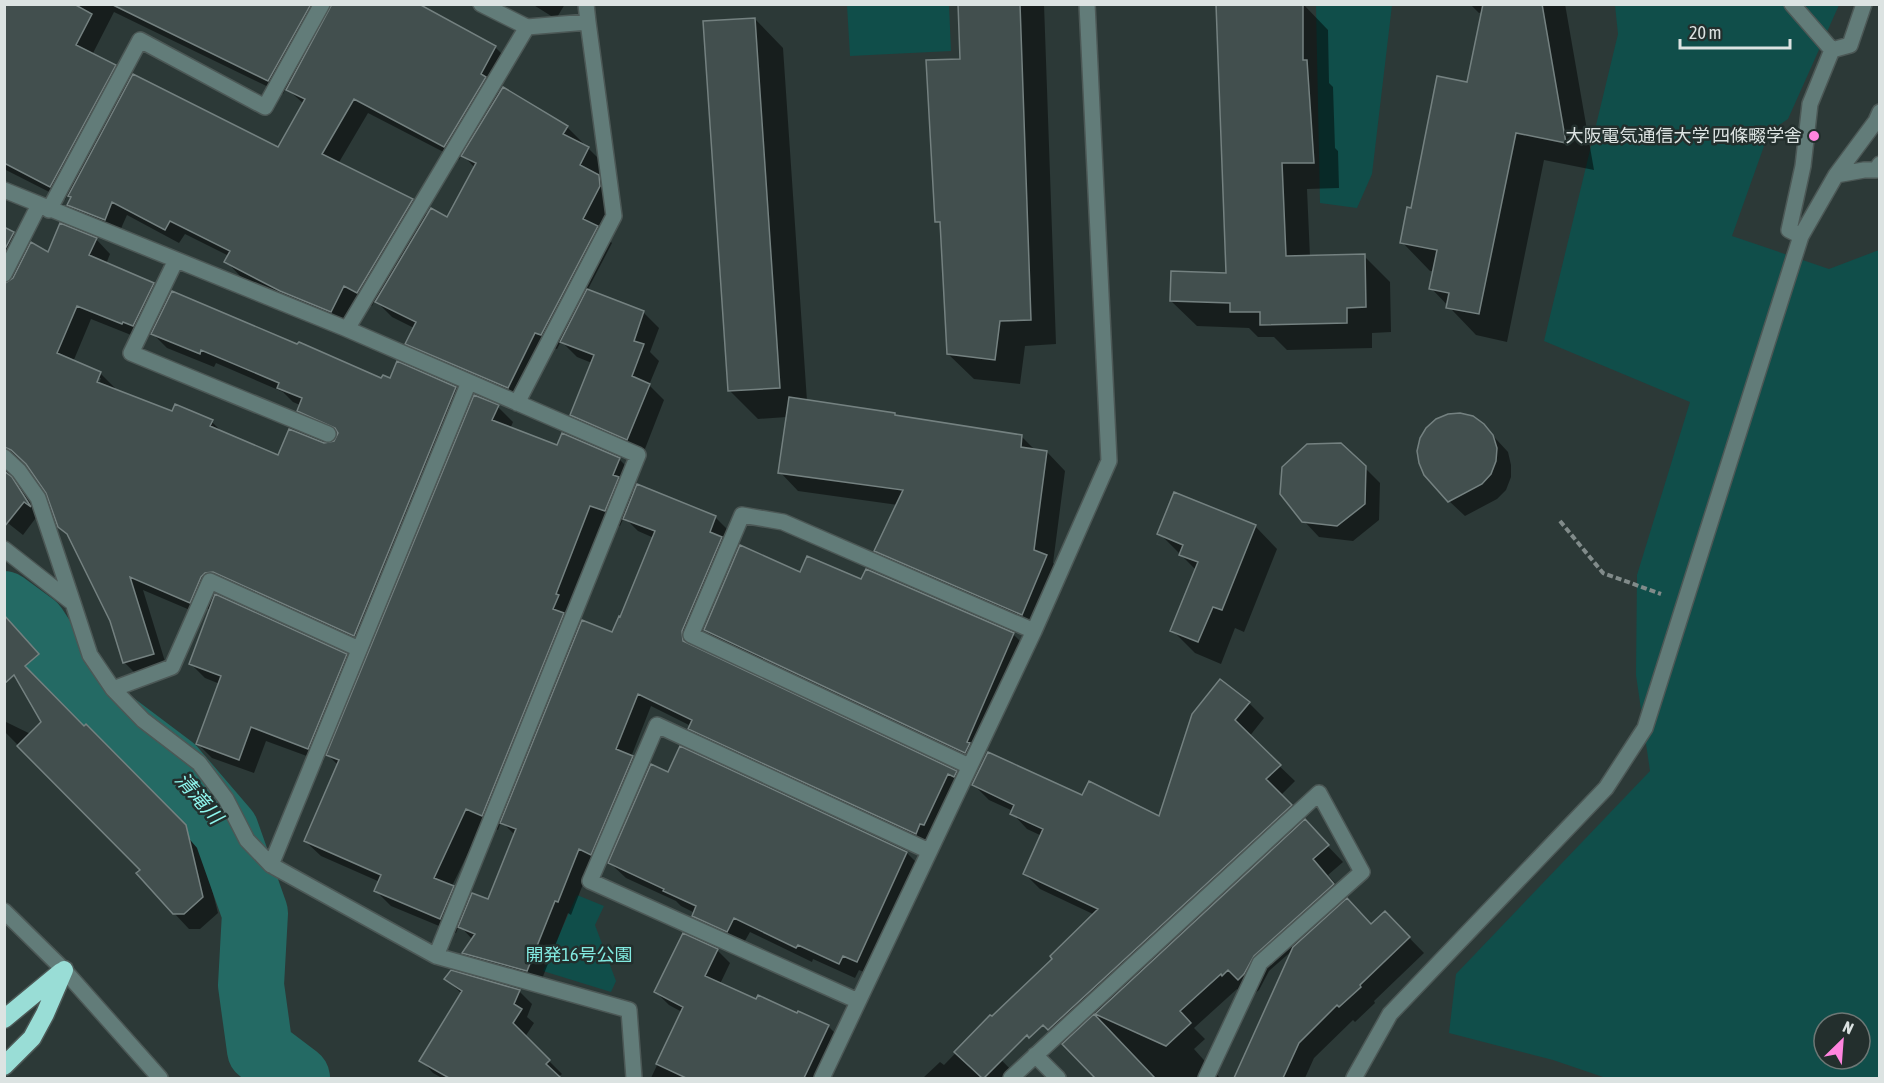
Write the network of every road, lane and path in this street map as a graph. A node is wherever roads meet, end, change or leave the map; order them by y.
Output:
1 (322, 4) edge
2 (481, 4) edge
3 (586, 4) edge
4 (1087, 4) edge
5 (1792, 4) edge
6 (1864, 4) edge
7 (588, 22) junction
8 (527, 27) junction
9 (1832, 50) junction
10 (1880, 112) edge
11 (1880, 165) edge
12 (1836, 175) junction
13 (4, 190) edge
14 (44, 207) junction
15 (1801, 236) junction
16 (176, 260) junction
17 (4, 274) edge
18 (347, 328) junction
19 (469, 382) junction
20 (517, 403) junction
21 (328, 434) dead end
22 (4, 457) edge
23 (1560, 521) dead end
24 (4, 549) edge
25 (1667, 596) dead end
26 (73, 603) junction
27 (1034, 631) junction
28 (359, 649) junction
29 (113, 689) junction
30 (969, 766) junction
31 (929, 851) junction
32 (271, 865) junction
33 (4, 911) edge
34 (436, 956) junction
35 (64, 970) junction
36 (858, 1001) junction
37 (4, 1019) edge
38 (1035, 1055) junction
39 (4, 1066) edge
40 (160, 1078) edge
41 (634, 1078) edge
42 (822, 1078) edge
43 (1011, 1078) edge
44 (1058, 1078) edge
45 (1206, 1078) edge
46 (1354, 1078) edge

1 - 14 street
2 - 8 street
3 - 7 street
4 - 27 street
5 - 9 street
6 - 9 street
7 - 8 street
7 - 20 street
8 - 18 street
9 - 15 street
10 - 12 street
11 - 12 street
12 - 15 street
13 - 14 street
14 - 16 street
14 - 17 street
15 - 46 street
16 - 18 street
16 - 21 street
18 - 19 street
19 - 20 street
19 - 28 street
20 - 34 street
22 - 26 street
23 - 25 path
24 - 26 street
26 - 29 street
27 - 30 street
27 - 30 street
28 - 29 street
28 - 32 street
29 - 32 street
30 - 31 street
31 - 36 street
31 - 36 street
32 - 34 street
33 - 35 street
34 - 41 street
35 - 37 highway
35 - 39 highway
35 - 40 street
36 - 42 street
38 - 43 street
38 - 44 street
38 - 45 street

